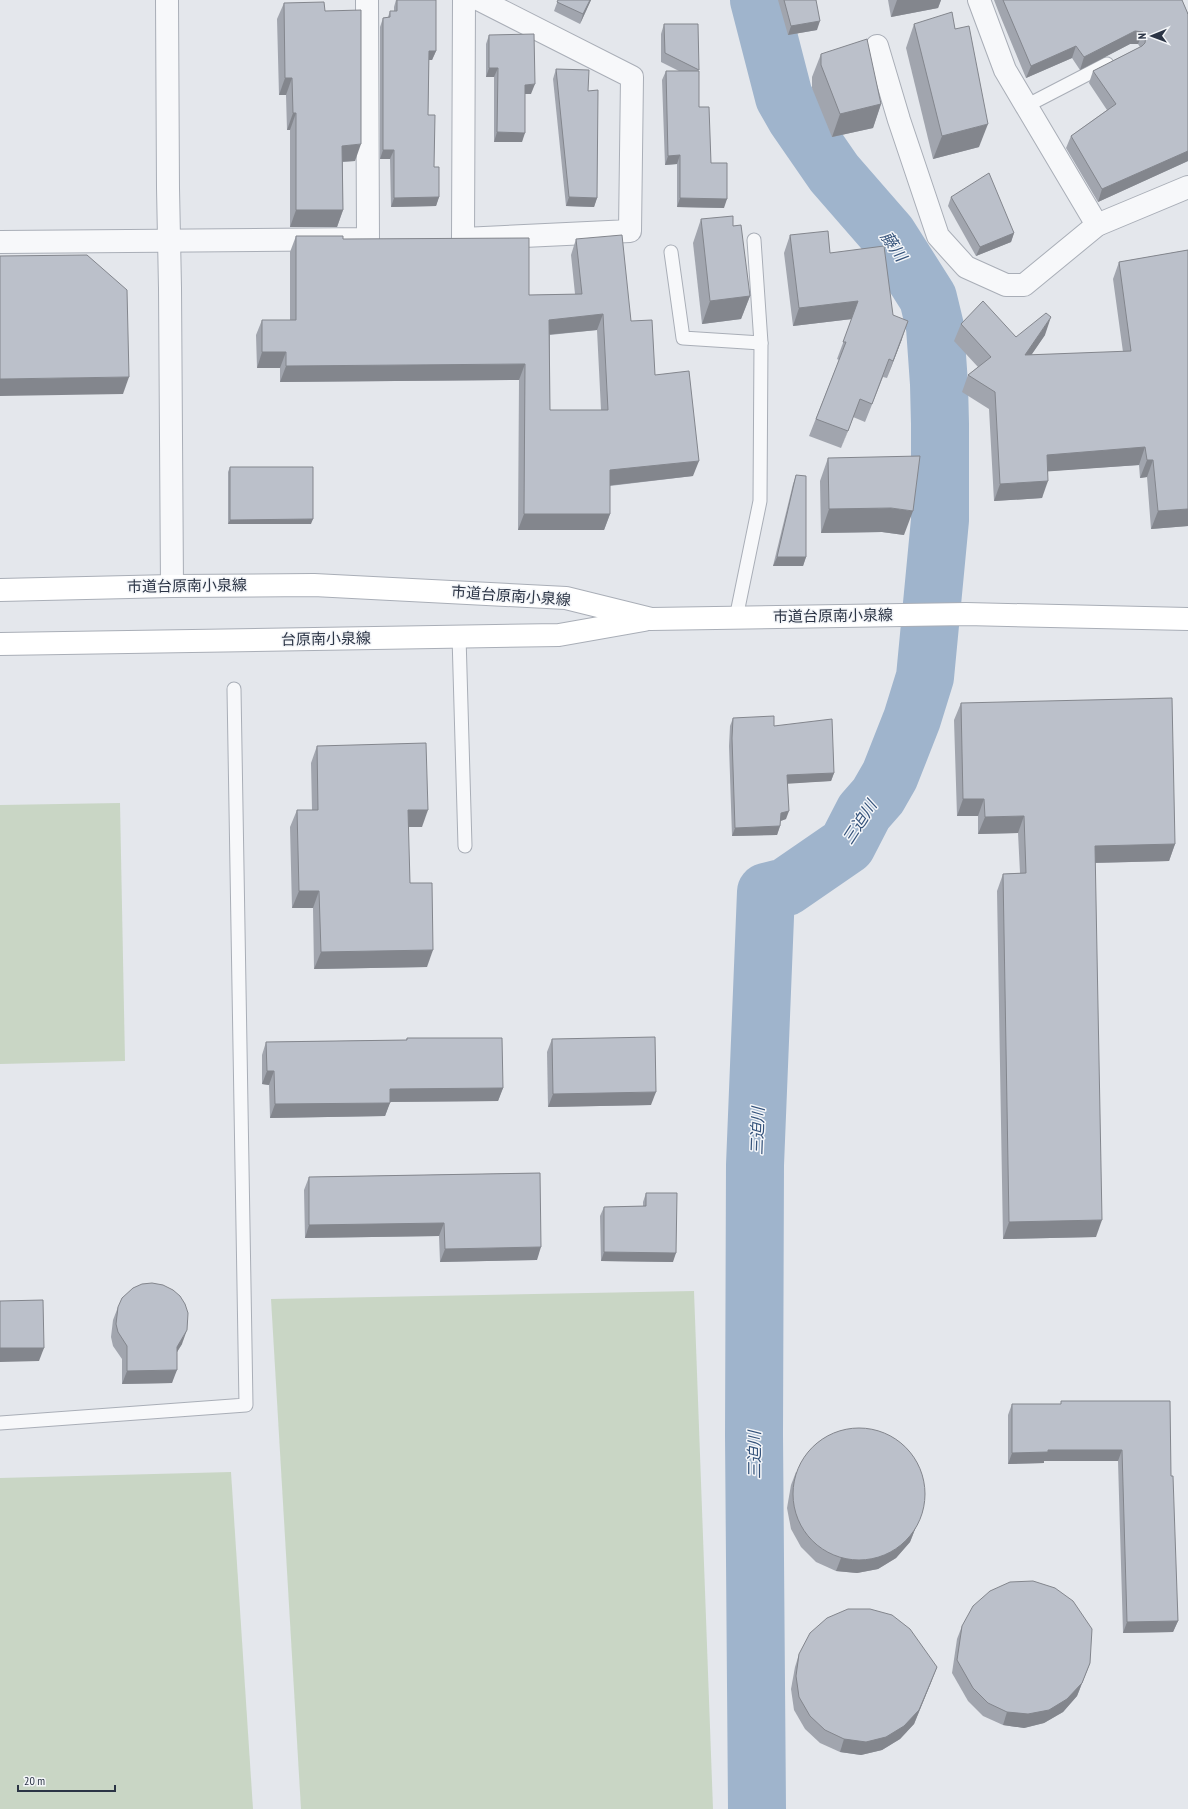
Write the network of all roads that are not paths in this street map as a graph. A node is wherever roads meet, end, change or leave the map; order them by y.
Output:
1 (167, 0) edge
2 (367, 0) edge
3 (464, 0) edge
4 (480, 0) edge
5 (979, 0) edge
6 (877, 46) dead end
7 (1120, 58) edge
8 (1026, 106) junction
9 (1188, 187) edge
10 (1097, 226) junction
11 (169, 240) junction
12 (754, 240) dead end
13 (0, 242) edge
14 (671, 252) dead end
15 (761, 343) junction
16 (172, 586) junction
17 (0, 590) edge
18 (736, 618) junction
19 (651, 619) junction
20 (1188, 619) edge
21 (459, 636) junction
22 (0, 644) edge
23 (234, 689) dead end
24 (465, 846) dead end
25 (0, 1422) edge

1 - 11 street
2 - 11 street
3 - 4 street
5 - 8 street
6 - 10 street
7 - 8 lane
8 - 10 street
9 - 10 street
11 - 13 street
11 - 16 street
12 - 15 lane
14 - 15 lane
15 - 18 lane
16 - 17 street, 市道台原南小泉線
16 - 19 street, 市道台原南小泉線
18 - 19 street, 市道台原南小泉線
18 - 20 street, 市道台原南小泉線
19 - 21 street, 台原南小泉線
21 - 22 street, 台原南小泉線
21 - 24 lane
23 - 25 lane

